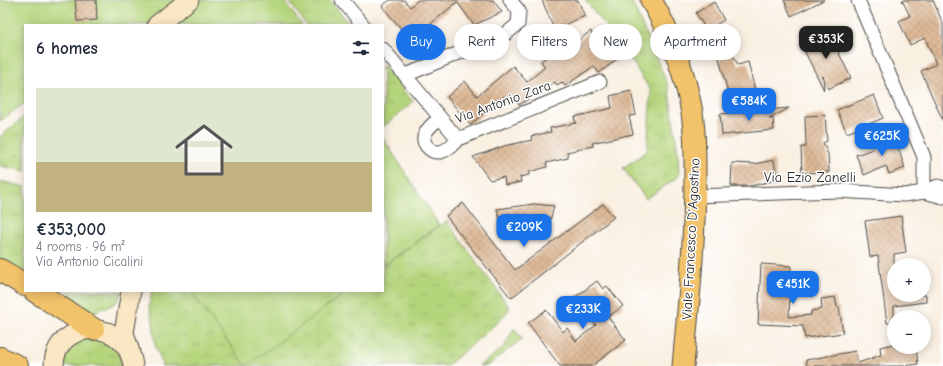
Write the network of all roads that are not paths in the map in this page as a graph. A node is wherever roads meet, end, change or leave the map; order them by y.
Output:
1 (189, 0) edge
2 (342, 0) edge
3 (510, 0) edge
4 (651, 0) edge
5 (858, 0) edge
6 (158, 24) edge
7 (362, 24) edge
8 (384, 49) edge
9 (406, 76) junction
10 (600, 82) dead end
11 (440, 118) junction
12 (458, 139) junction
13 (943, 188) edge
14 (924, 192) junction
15 (695, 196) junction
16 (943, 197) edge
17 (0, 270) edge
18 (24, 284) edge
19 (37, 292) edge
20 (124, 292) edge
21 (131, 292) edge
22 (95, 329) junction
23 (0, 358) edge
24 (132, 361) edge
25 (17, 366) edge
26 (54, 366) edge
27 (684, 366) edge

1 - 6 street
2 - 7 street
3 - 9 street
4 - 15 main road, Viale Francesco D'Agostino
5 - 14 street
8 - 9 street, Via Antonio Zara
9 - 11 street, Via Antonio Zara
10 - 12 street, Via Antonio Zara
11 - 12 street, Via Antonio Zara
11 - 12 street
13 - 14 street, Via Ezio Zanelli
14 - 15 street, Via Ezio Zanelli
14 - 16 street
15 - 27 main road, Viale Francesco D'Agostino
17 - 18 highway
19 - 22 highway
20 - 22 street
21 - 24 street
22 - 24 street
22 - 26 street
23 - 25 highway

